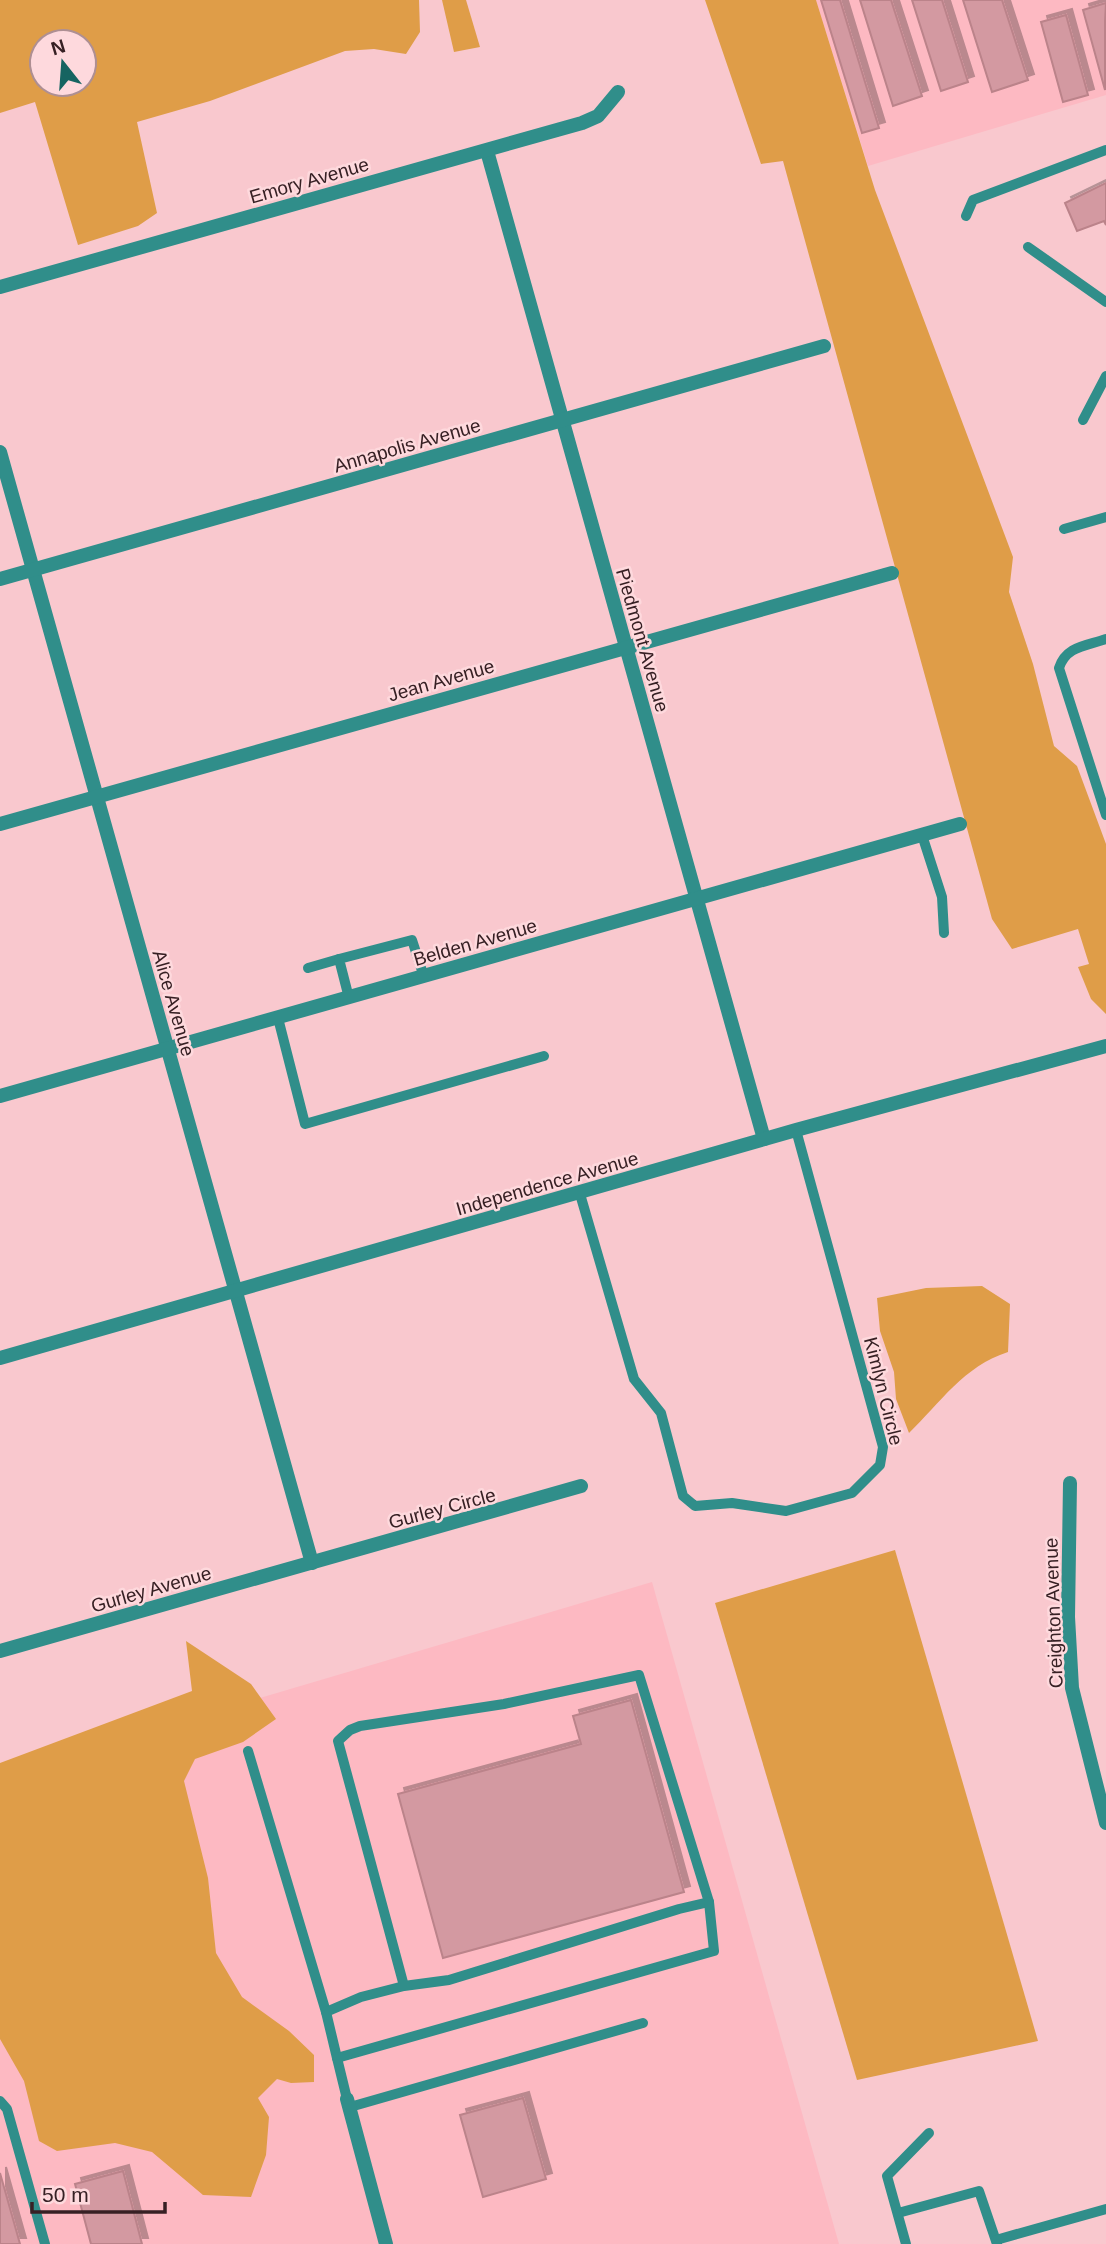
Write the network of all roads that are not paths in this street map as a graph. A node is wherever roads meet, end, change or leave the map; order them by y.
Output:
1 (618, 92) dead end
2 (487, 150) junction
3 (1106, 150) edge
4 (967, 216) dead end
5 (1028, 247) dead end
6 (0, 287) edge
7 (1106, 302) edge
8 (824, 346) dead end
9 (1106, 376) edge
10 (1083, 420) dead end
11 (563, 421) junction
12 (0, 452) edge
13 (1106, 517) edge
14 (1064, 529) dead end
15 (33, 569) junction
16 (892, 573) dead end
17 (0, 579) edge
18 (1106, 639) edge
19 (625, 648) junction
20 (97, 797) junction
21 (1106, 815) edge
22 (0, 824) edge
23 (960, 824) dead end
24 (922, 835) junction
25 (697, 900) junction
26 (944, 933) dead end
27 (339, 959) junction
28 (308, 968) dead end
29 (424, 977) junction
30 (349, 998) junction
31 (278, 1018) junction
32 (1106, 1046) edge
33 (167, 1048) junction
34 (544, 1056) dead end
35 (0, 1096) edge
36 (796, 1130) junction
37 (764, 1139) junction
38 (580, 1194) junction
39 (234, 1291) junction
40 (0, 1359) edge
41 (1070, 1483) dead end
42 (581, 1486) dead end
43 (312, 1563) junction
44 (0, 1651) edge
45 (248, 1751) dead end
46 (1106, 1823) edge
47 (709, 1902) junction
48 (404, 1986) junction
49 (326, 2012) junction
50 (643, 2023) dead end
51 (337, 2058) junction
52 (0, 2101) edge
53 (348, 2103) junction
54 (929, 2133) dead end
55 (1106, 2209) edge
56 (898, 2213) junction
57 (997, 2242) edge
58 (45, 2244) edge
59 (386, 2244) edge
60 (906, 2244) edge

1 - 2 street, Emory Avenue
2 - 6 street, Emory Avenue
2 - 11 street, Piedmont Avenue
3 - 4 lane
5 - 7 lane
8 - 11 street, Annapolis Avenue
9 - 10 lane
11 - 15 street, Annapolis Avenue
11 - 19 street, Piedmont Avenue
12 - 15 street, Alice Avenue
13 - 14 lane
15 - 17 street, Annapolis Avenue
15 - 20 street, Alice Avenue
16 - 19 street, Jean Avenue
18 - 21 lane
19 - 20 street, Jean Avenue
19 - 25 street, Piedmont Avenue
20 - 22 street, Jean Avenue
20 - 33 street, Alice Avenue
23 - 24 street, Belden Avenue
24 - 25 street, Belden Avenue
24 - 26 lane
25 - 29 street, Belden Avenue
25 - 37 street, Piedmont Avenue
27 - 28 lane
27 - 29 lane
27 - 30 lane
29 - 30 street, Belden Avenue
30 - 31 street, Belden Avenue
31 - 33 street, Belden Avenue
31 - 34 lane
32 - 36 street, Independence Avenue
33 - 35 street, Belden Avenue
33 - 39 street, Alice Avenue
36 - 37 street, Independence Avenue
36 - 38 lane, Kimlyn Circle
37 - 38 street, Independence Avenue
38 - 39 street, Independence Avenue
39 - 40 street, Independence Avenue
39 - 43 street, Alice Avenue
41 - 46 street, Creighton Avenue
42 - 43 street, Gurley Circle
43 - 44 street, Gurley Avenue
45 - 49 lane
47 - 48 lane
47 - 48 lane
47 - 51 lane
48 - 49 lane
49 - 51 lane
50 - 53 lane
51 - 53 lane
52 - 58 lane
53 - 59 street
54 - 56 lane
55 - 57 lane
56 - 57 lane
56 - 60 lane

